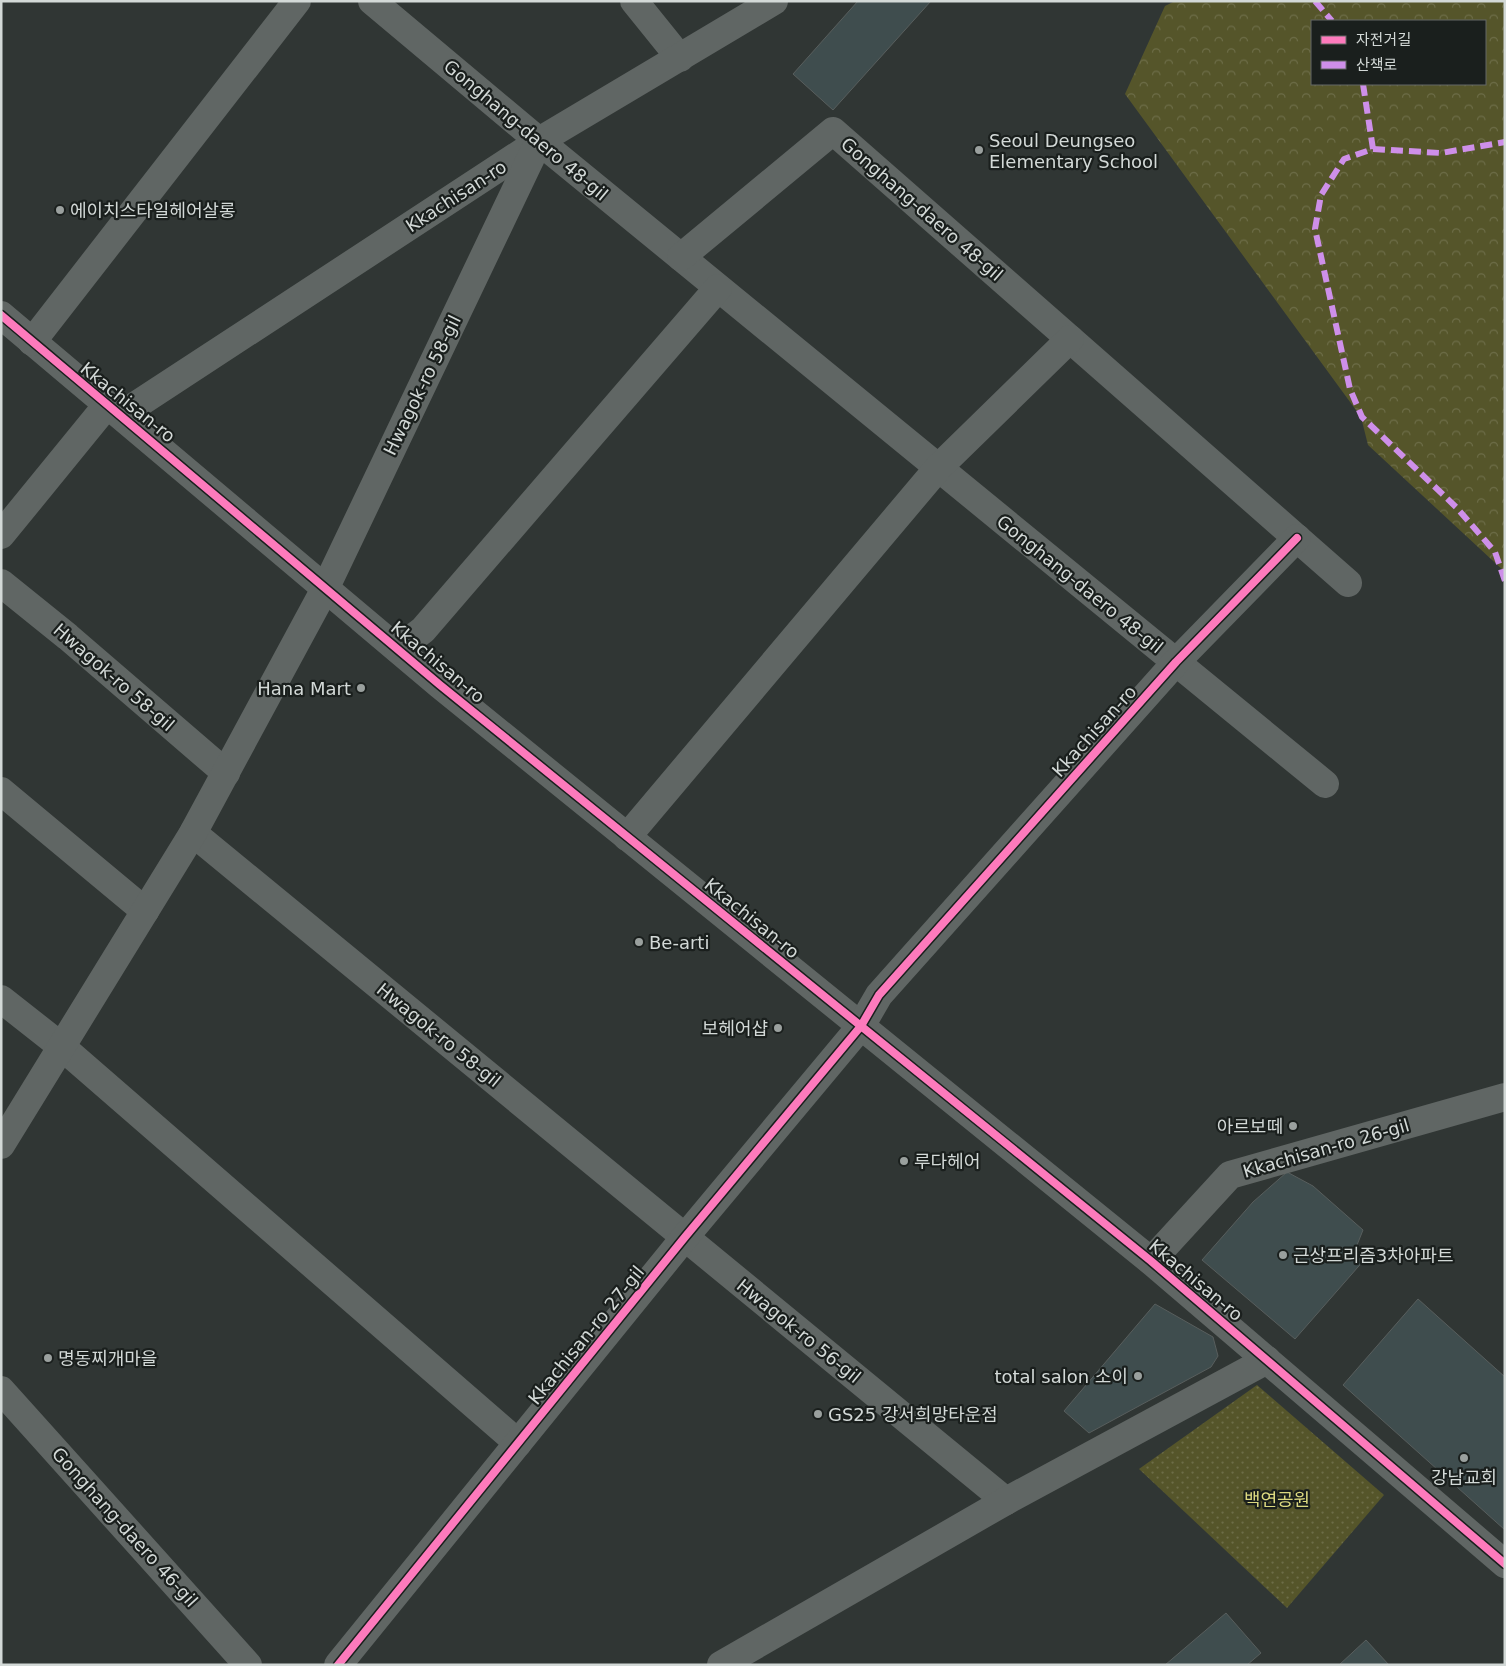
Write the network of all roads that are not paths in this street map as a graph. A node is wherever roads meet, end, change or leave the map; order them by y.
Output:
1 (297, 1) edge
2 (372, 1) edge
3 (634, 1) edge
4 (774, 1) edge
5 (680, 58) junction
6 (539, 141) junction
7 (681, 257) junction
8 (718, 288) junction
9 (1, 315) edge
10 (1070, 339) junction
11 (32, 342) junction
12 (114, 410) junction
13 (938, 468) junction
14 (1, 535) edge
15 (1297, 538) junction
16 (1, 583) edge
17 (1348, 583) dead end
18 (326, 587) junction
19 (398, 649) junction
20 (1176, 662) junction
21 (226, 773) junction
22 (1325, 784) dead end
23 (1, 791) edge
24 (193, 833) junction
25 (628, 837) junction
26 (145, 911) junction
27 (1, 999) edge
28 (861, 1026) junction
29 (62, 1047) junction
30 (1505, 1097) edge
31 (1, 1145) edge
32 (685, 1237) junction
33 (1151, 1261) junction
34 (1267, 1360) junction
35 (1, 1390) edge
36 (518, 1443) junction
37 (1006, 1501) junction
38 (1505, 1564) edge
39 (248, 1665) edge
40 (338, 1665) edge
41 (721, 1665) edge

1 - 11 street
2 - 6 street, Gonghang-daero 48-gil
3 - 5 street
4 - 5 street
5 - 6 street
6 - 7 street, Gonghang-daero 48-gil
6 - 12 street, Kkachisan-ro
6 - 18 street, Hwagok-ro 58-gil
7 - 8 street, Gonghang-daero 48-gil
7 - 10 street, Gonghang-daero 48-gil
8 - 13 street, Gonghang-daero 48-gil
8 - 19 street, Kkachisan-ro
9 - 11 street, Kkachisan-ro
10 - 13 street
10 - 15 street, Gonghang-daero 48-gil
11 - 12 street, Kkachisan-ro
12 - 14 street
12 - 18 street, Kkachisan-ro
13 - 20 street, Gonghang-daero 48-gil
13 - 25 street
15 - 17 street, Gonghang-daero 48-gil
15 - 20 street, Gonghang-daero 48-gil
16 - 21 street, Hwagok-ro 58-gil
18 - 19 street, Kkachisan-ro
18 - 21 street, Hwagok-ro 58-gil
19 - 25 street, Kkachisan-ro
20 - 22 street, Gonghang-daero 48-gil
20 - 28 street, Kkachisan-ro
21 - 24 street, Hwagok-ro 58-gil
23 - 26 street
24 - 26 street, Hwagok-ro 58-gil
24 - 32 street, Hwagok-ro 58-gil
25 - 28 street, Kkachisan-ro
26 - 29 street, Hwagok-ro 58-gil
27 - 29 street
28 - 32 street, Kkachisan-ro 27-gil
28 - 33 street, Kkachisan-ro
29 - 31 street, Hwagok-ro 58-gil
29 - 36 street
30 - 33 street, Kkachisan-ro 26-gil
32 - 36 street, Kkachisan-ro 27-gil
32 - 37 street, Hwagok-ro 56-gil
33 - 34 street, Kkachisan-ro
34 - 37 street
34 - 38 street, Kkachisan-ro
35 - 39 street, Gonghang-daero 46-gil
36 - 40 street, Kkachisan-ro 27-gil
37 - 41 street

